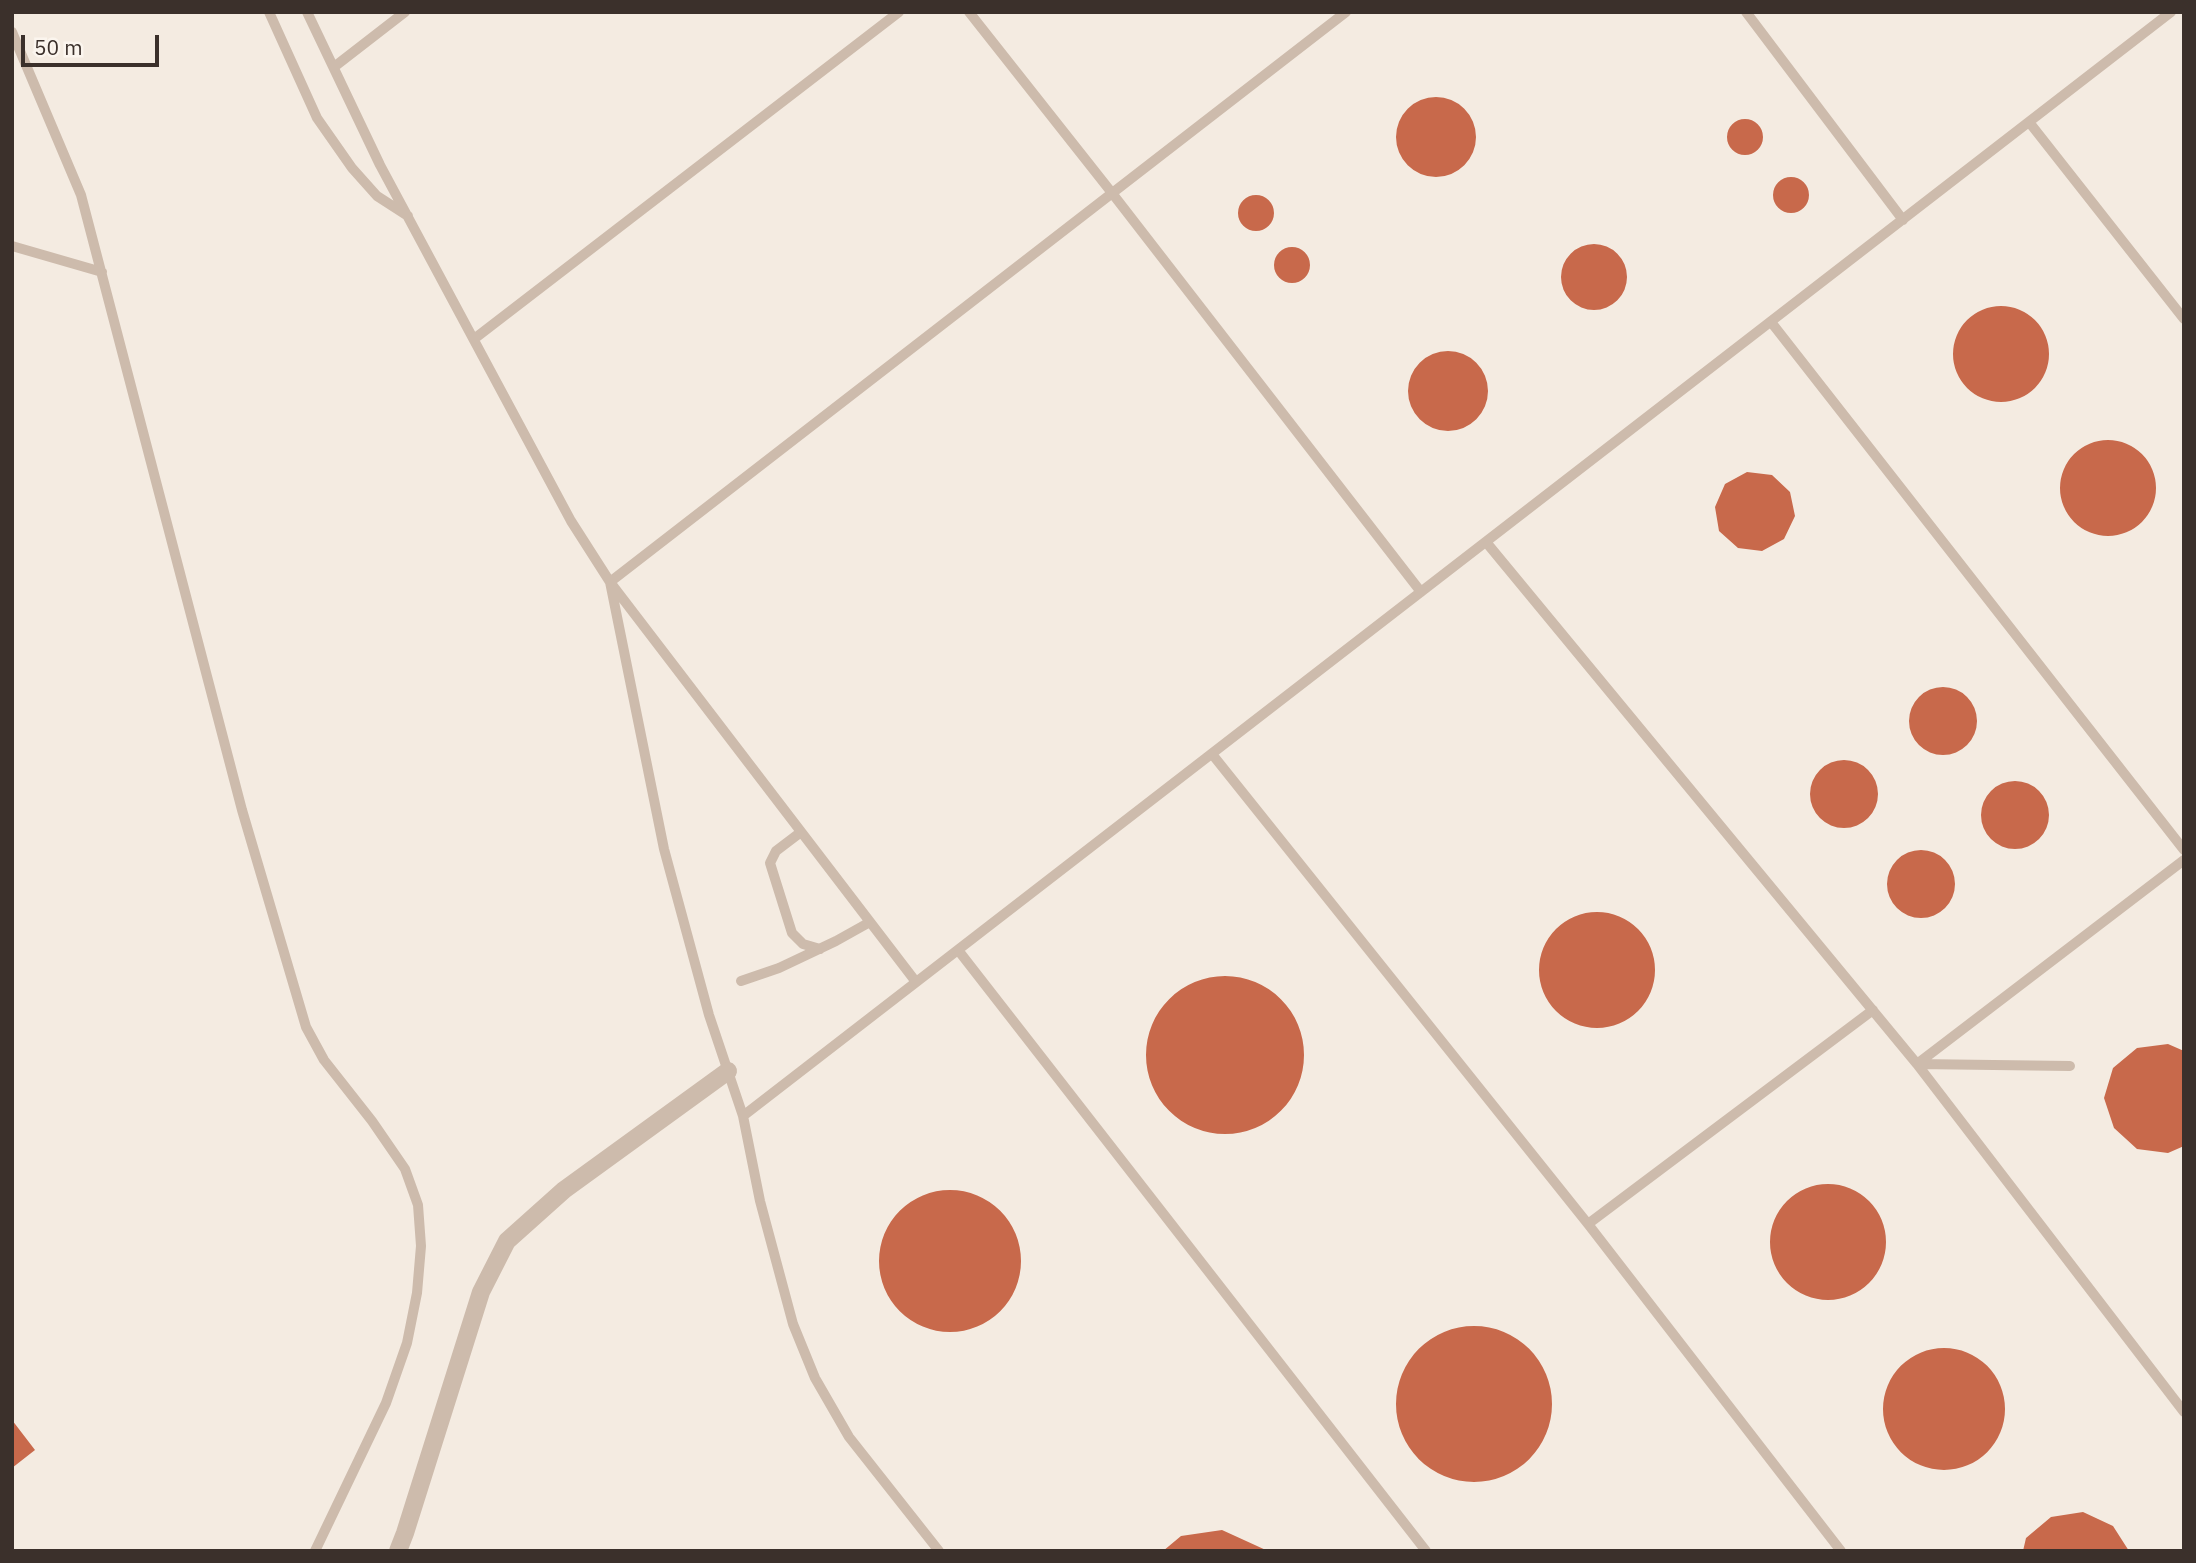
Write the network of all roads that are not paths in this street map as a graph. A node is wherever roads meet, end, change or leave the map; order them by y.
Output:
1 (269, 12) edge
2 (307, 12) edge
3 (405, 12) edge
4 (899, 12) edge
5 (970, 12) edge
6 (1346, 12) edge
7 (1745, 12) edge
8 (2171, 12) edge
9 (12, 32) edge
10 (334, 67) junction
11 (2029, 122) junction
12 (1112, 193) junction
13 (409, 217) junction
14 (1903, 220) junction
15 (12, 246) edge
16 (102, 272) junction
17 (2184, 319) edge
18 (1771, 322) junction
19 (474, 339) junction
20 (1486, 542) junction
21 (610, 582) junction
22 (1421, 592) junction
23 (1212, 754) junction
24 (802, 832) junction
25 (2184, 850) edge
26 (2184, 860) edge
27 (870, 922) junction
28 (820, 949) junction
29 (958, 950) junction
30 (741, 981) dead end
31 (916, 982) junction
32 (1873, 1010) junction
33 (1917, 1064) junction
34 (2070, 1066) dead end
35 (728, 1071) junction
36 (743, 1116) junction
37 (1588, 1224) junction
38 (2184, 1412) edge
39 (315, 1551) edge
40 (398, 1551) edge
41 (939, 1551) edge
42 (1426, 1551) edge
43 (1841, 1551) edge

1 - 13 lane
2 - 10 lane
3 - 10 lane
4 - 19 lane
5 - 12 lane
6 - 12 lane
7 - 14 lane
8 - 11 lane
9 - 16 lane
10 - 13 lane
11 - 14 lane
11 - 17 lane
12 - 21 lane
12 - 22 lane
13 - 19 lane
14 - 18 lane
15 - 16 lane
16 - 39 lane
18 - 20 lane
18 - 25 lane
19 - 21 lane
20 - 22 lane
20 - 32 lane
21 - 24 lane
21 - 35 lane
22 - 23 lane
23 - 29 lane
23 - 37 lane
24 - 27 lane
24 - 28 lane
26 - 33 lane
27 - 28 lane
27 - 31 lane
28 - 30 lane
29 - 31 lane
29 - 42 lane
31 - 36 lane
32 - 33 lane
32 - 37 lane
33 - 34 lane
33 - 38 lane
35 - 36 lane
35 - 40 street
36 - 41 lane
37 - 43 lane

